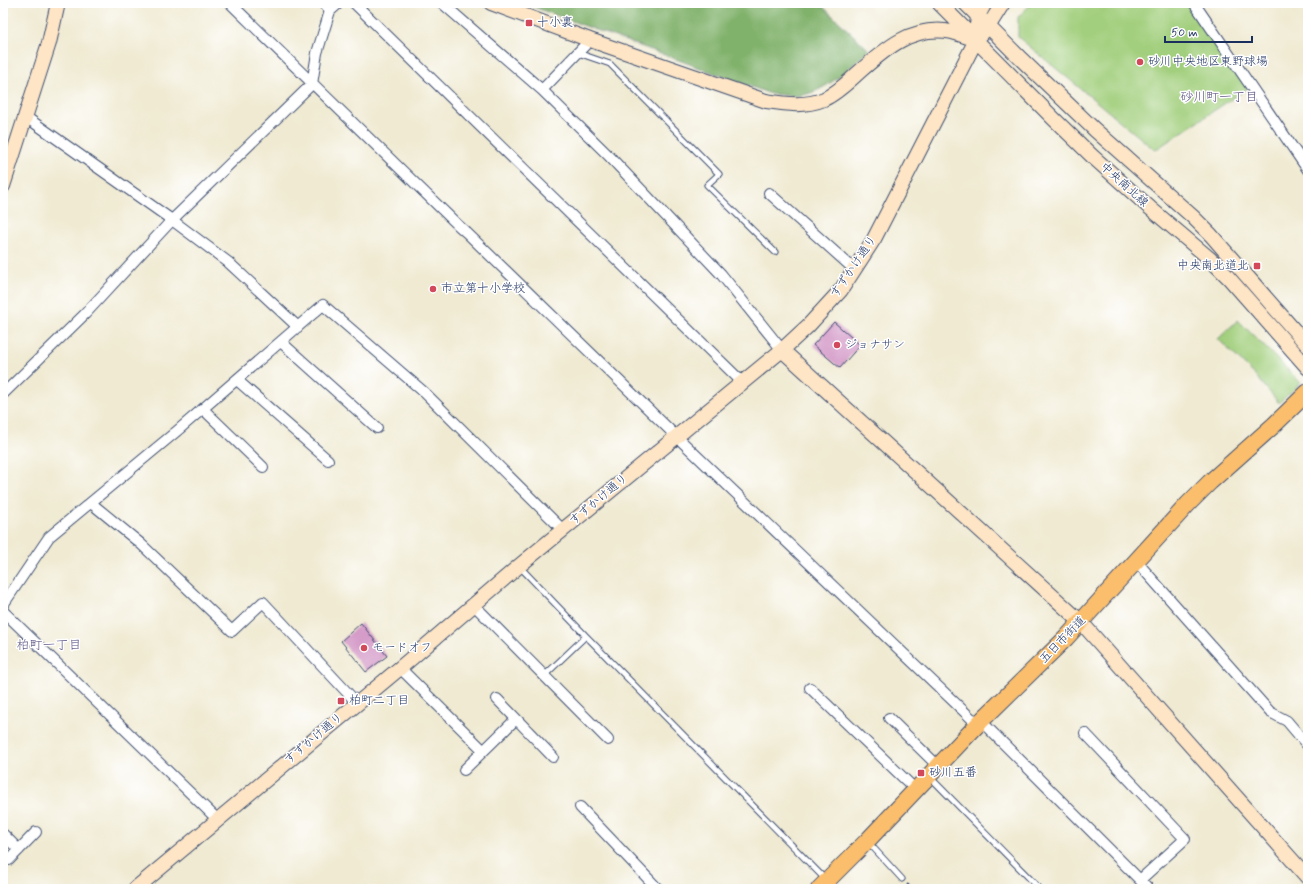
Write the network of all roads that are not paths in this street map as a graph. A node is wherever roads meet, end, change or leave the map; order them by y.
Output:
1 (58, 3) edge
2 (230, 3) edge
3 (323, 3) edge
4 (339, 3) edge
5 (354, 3) edge
6 (442, 3) edge
7 (491, 3) edge
8 (939, 3) edge
9 (965, 3) edge
10 (985, 3) edge
11 (1003, 3) edge
12 (1194, 3) edge
13 (330, 11) junction
14 (978, 16) junction
15 (988, 27) junction
16 (590, 40) junction
17 (976, 40) junction
18 (578, 52) junction
19 (312, 84) junction
20 (542, 90) junction
21 (26, 117) junction
22 (1308, 170) edge
23 (3, 186) edge
24 (769, 193) dead end
25 (172, 220) junction
26 (775, 252) dead end
27 (855, 270) junction
28 (298, 327) junction
29 (281, 342) junction
30 (1308, 346) edge
31 (782, 350) junction
32 (1308, 368) edge
33 (237, 380) junction
34 (742, 382) junction
35 (1308, 392) edge
36 (3, 394) edge
37 (203, 409) junction
38 (377, 428) dead end
39 (676, 436) junction
40 (328, 460) dead end
41 (264, 467) dead end
42 (91, 503) junction
43 (564, 530) junction
44 (1136, 561) junction
45 (519, 566) junction
46 (3, 605) edge
47 (474, 605) junction
48 (3, 611) edge
49 (1081, 622) junction
50 (586, 636) junction
51 (400, 668) junction
52 (544, 676) junction
53 (810, 688) dead end
54 (497, 699) dead end
55 (358, 703) junction
56 (889, 718) dead end
57 (516, 719) junction
58 (981, 721) junction
59 (1086, 733) dead end
60 (608, 740) dead end
61 (1308, 746) edge
62 (483, 750) junction
63 (553, 757) dead end
64 (464, 770) dead end
65 (933, 771) junction
66 (916, 790) junction
67 (580, 807) dead end
68 (218, 820) junction
69 (36, 832) dead end
70 (3, 834) edge
71 (867, 841) junction
72 (19, 850) junction
73 (9, 860) dead end
74 (1308, 878) edge
75 (902, 879) dead end
76 (1140, 880) junction
77 (823, 885) edge
78 (135, 889) edge
79 (658, 889) edge
80 (1040, 889) edge
81 (1149, 889) edge

1 - 21 street
2 - 19 street
3 - 13 street
4 - 13 street
5 - 34 street
6 - 20 street
7 - 16 street
8 - 17 street, 中央南北線
9 - 14 street, 中央南北線
10 - 14 street
11 - 15 street
12 - 22 street
13 - 19 street
14 - 15 street, 中央南北線
14 - 17 street
15 - 17 street
15 - 30 street, 中央南北線
16 - 17 street
16 - 18 street
17 - 27 street, すずかけ通り
17 - 32 street, 中央南北線
18 - 20 street
18 - 26 lane
19 - 25 street
19 - 39 street
20 - 31 street
21 - 23 street
21 - 25 street
24 - 27 street
25 - 28 street
25 - 36 street
27 - 31 street, すずかけ通り
28 - 29 street
28 - 43 street
29 - 33 street
29 - 38 street
31 - 34 street, すずかけ通り
31 - 49 street
33 - 37 street
33 - 40 street
34 - 39 street, すずかけ通り
35 - 44 main road, 五日市街道
37 - 41 street
37 - 42 street
39 - 43 street, すずかけ通り
39 - 58 street
42 - 46 street
42 - 55 street
43 - 45 street, すずかけ通り
44 - 49 main road, 五日市街道
44 - 61 street
45 - 47 street, すずかけ通り
45 - 50 lane
47 - 51 street, すずかけ通り
47 - 52 street
48 - 68 street
49 - 58 main road, 五日市街道
49 - 74 street
50 - 52 lane
50 - 77 lane
51 - 55 street, すずかけ通り
51 - 62 street
52 - 60 street
53 - 66 street
54 - 57 street
55 - 68 street, すずかけ通り
56 - 65 street
57 - 62 street
57 - 63 street
58 - 65 main road, 五日市街道
58 - 76 street
59 - 76 street
62 - 64 street
65 - 66 main road, 五日市街道
65 - 80 lane
66 - 71 main road, 五日市街道
67 - 79 street
68 - 78 street, すずかけ通り
69 - 72 street
70 - 72 street
71 - 75 lane
71 - 77 main road, 五日市街道
72 - 73 street
76 - 81 street

